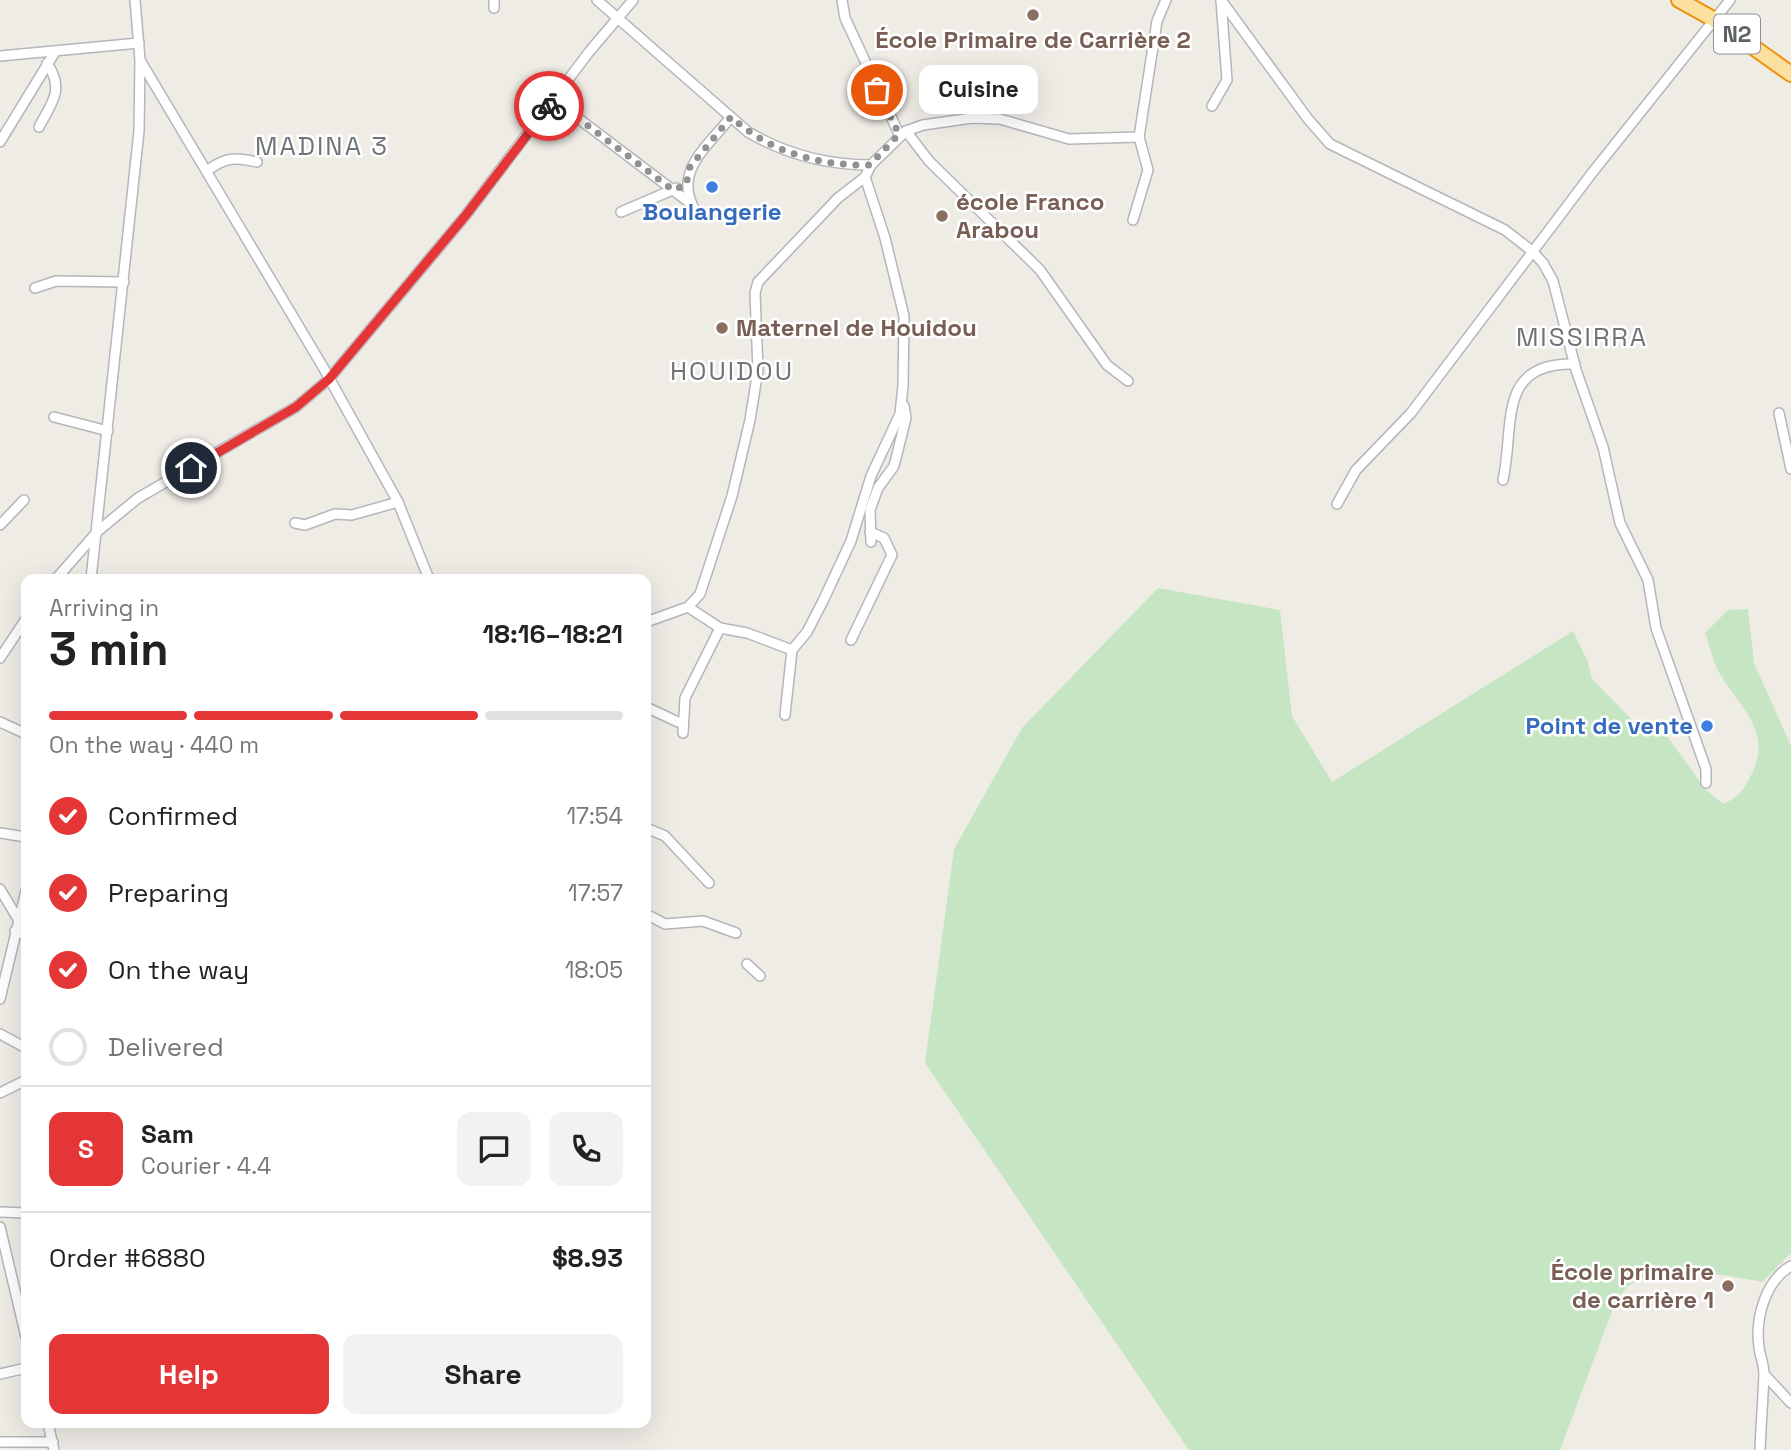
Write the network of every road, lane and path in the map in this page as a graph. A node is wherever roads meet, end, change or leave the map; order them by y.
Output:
1 (135, 0) edge
2 (597, 0) edge
3 (633, 0) edge
4 (842, 0) edge
5 (1166, 0) edge
6 (1221, 0) edge
7 (1679, 0) edge
8 (1730, 0) edge
9 (615, 19) junction
10 (1715, 20) junction
11 (139, 43) junction
12 (55, 52) junction
13 (0, 56) edge
14 (141, 60) junction
15 (47, 63) junction
16 (1791, 74) edge
17 (140, 83) junction
18 (163, 99) junction
19 (554, 100) junction
20 (1212, 106) dead end
21 (731, 117) junction
22 (38, 127) dead end
23 (902, 133) junction
24 (1139, 137) junction
25 (0, 142) edge
26 (257, 162) dead end
27 (870, 165) junction
28 (208, 170) junction
29 (864, 177) junction
30 (686, 185) junction
31 (673, 190) junction
32 (690, 203) junction
33 (621, 212) dead end
34 (698, 215) dead end
35 (1133, 220) dead end
36 (1532, 251) junction
37 (124, 282) junction
38 (35, 288) dead end
39 (1574, 364) junction
40 (329, 379) junction
41 (1128, 381) dead end
42 (903, 390) junction
43 (1779, 413) dead end
44 (54, 417) dead end
45 (108, 431) junction
46 (1791, 469) edge
47 (1503, 480) dead end
48 (24, 500) dead end
49 (398, 502) junction
50 (1337, 504) dead end
51 (295, 523) dead end
52 (0, 525) edge
53 (98, 531) junction
54 (60, 574) edge
55 (92, 574) edge
56 (427, 574) edge
57 (688, 607) junction
58 (651, 620) edge
59 (21, 626) edge
60 (720, 628) junction
61 (851, 640) dead end
62 (792, 650) junction
63 (0, 658) edge
64 (651, 709) edge
65 (785, 715) dead end
66 (0, 722) edge
67 (678, 722) dead end
68 (21, 732) edge
69 (683, 733) dead end
70 (1706, 783) dead end
71 (651, 830) edge
72 (0, 833) edge
73 (21, 836) edge
74 (709, 883) dead end
75 (0, 889) edge
76 (21, 908) edge
77 (651, 916) edge
78 (18, 919) junction
79 (15, 931) junction
80 (21, 933) edge
81 (736, 933) dead end
82 (747, 964) dead end
83 (760, 976) dead end
84 (0, 999) edge
85 (0, 1034) edge
86 (21, 1045) edge
87 (21, 1082) edge
88 (0, 1093) edge
89 (0, 1212) edge
90 (21, 1213) edge
91 (0, 1227) edge
92 (1791, 1266) edge
93 (21, 1297) edge
94 (21, 1369) edge
95 (0, 1374) edge
96 (1764, 1374) junction
97 (1791, 1403) edge
98 (49, 1428) edge
99 (0, 1442) edge
100 (53, 1446) edge
101 (1760, 1450) edge

1 - 11 street
2 - 9 street
3 - 9 street
4 - 23 street
5 - 24 street
6 - 20 street
6 - 36 street
7 - 10 highway, N2
8 - 10 street
9 - 19 street
9 - 21 street
10 - 16 highway, N2
10 - 36 street
11 - 12 street
11 - 14 street
12 - 13 street
12 - 15 street
14 - 17 street
14 - 18 street
15 - 22 street
15 - 25 street
17 - 18 street
17 - 37 street
18 - 28 street
19 - 31 street
19 - 40 street
21 - 27 street
21 - 30 street
23 - 24 street
23 - 27 street
23 - 41 street
24 - 35 street
26 - 28 street
27 - 29 street
28 - 40 street
29 - 42 street
29 - 57 street
30 - 31 street
30 - 32 street
31 - 32 street
31 - 33 street
32 - 34 street
36 - 39 street
36 - 50 street
37 - 38 street
37 - 45 street
39 - 47 street
39 - 70 street
40 - 49 street
40 - 53 street
42 - 61 street
42 - 62 street
43 - 46 street
44 - 45 street
45 - 53 street
48 - 52 street
49 - 51 street
49 - 56 street
53 - 54 street
53 - 55 street
57 - 58 street
57 - 60 street
59 - 63 street
60 - 62 street
60 - 69 street
62 - 65 street
64 - 67 street
66 - 68 street
71 - 74 street
72 - 73 street
75 - 78 street
76 - 78 street
77 - 81 street
78 - 79 street
79 - 80 street
79 - 84 street
82 - 83 street
85 - 86 street
87 - 88 street
89 - 90 street
91 - 93 street
92 - 96 street
94 - 95 street
96 - 97 street
96 - 101 street
98 - 100 street
99 - 100 street

